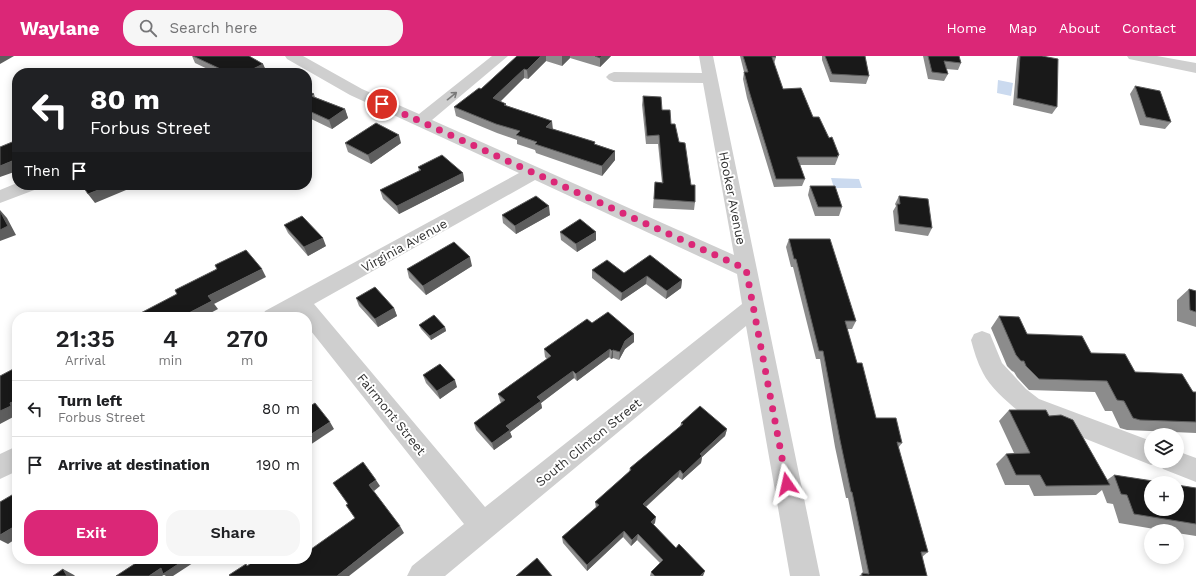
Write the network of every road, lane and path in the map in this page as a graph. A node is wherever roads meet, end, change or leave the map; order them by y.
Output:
1 (292, 56) edge
2 (501, 56) edge
3 (706, 56) edge
4 (1134, 56) edge
5 (306, 68) edge
6 (1196, 68) edge
7 (312, 73) edge
8 (614, 77) dead end
9 (710, 78) junction
10 (422, 121) junction
11 (534, 173) junction
12 (18, 190) edge
13 (0, 197) edge
14 (746, 269) junction
15 (300, 302) junction
16 (754, 307) junction
17 (282, 312) edge
18 (308, 312) edge
19 (312, 317) edge
20 (982, 340) dead end
21 (1144, 450) edge
22 (12, 461) edge
23 (1184, 466) edge
24 (0, 467) edge
25 (1196, 470) edge
26 (484, 526) junction
27 (422, 576) edge
28 (804, 576) edge

1 - 5 street
10 -> 2 street
3 - 9 street, Hooker Avenue
4 - 6 street
7 - 10 street
8 - 9 street
9 - 14 street, Hooker Avenue
10 - 11 street
11 - 14 street
11 - 15 street, Virginia Avenue
12 - 13 street
14 - 16 street, Hooker Avenue
15 - 17 street, Virginia Avenue
15 - 18 street, Fairmont Street
16 - 26 street, South Clinton Street
16 - 28 street, Hooker Avenue
19 - 26 street, Fairmont Street
20 - 21 street
22 - 24 street
23 - 25 street
26 - 27 street, South Clinton Street

